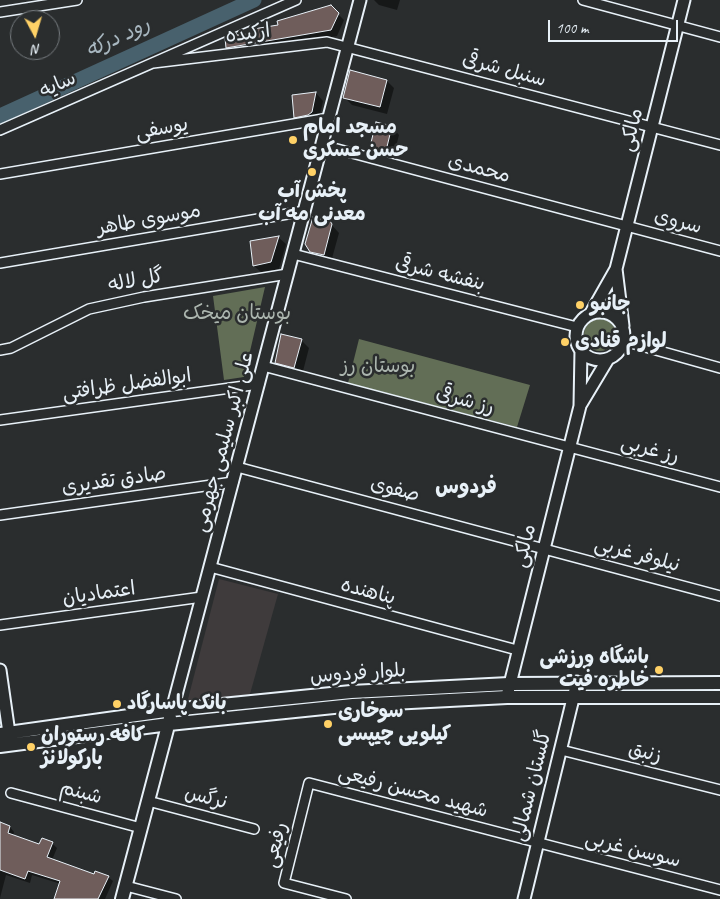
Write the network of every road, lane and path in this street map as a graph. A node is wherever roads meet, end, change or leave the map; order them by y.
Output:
1 (77, 0) edge
2 (296, 0) edge
3 (583, 0) edge
4 (684, 0) edge
5 (357, 3) edge
6 (0, 12) edge
7 (678, 25) junction
8 (720, 37) edge
9 (348, 46) junction
10 (153, 63) junction
11 (329, 118) junction
12 (652, 126) junction
13 (0, 130) edge
14 (322, 145) junction
15 (720, 145) edge
16 (0, 174) edge
17 (304, 211) junction
18 (626, 226) junction
19 (720, 252) edge
20 (293, 254) junction
21 (0, 264) edge
22 (616, 269) junction
23 (288, 274) junction
24 (591, 313) junction
25 (623, 326) junction
26 (577, 327) junction
27 (624, 341) junction
28 (0, 350) edge
29 (581, 350) junction
30 (608, 359) junction
31 (263, 366) junction
32 (720, 368) edge
33 (259, 384) junction
34 (580, 406) junction
35 (0, 420) edge
36 (570, 446) junction
37 (237, 467) junction
38 (233, 482) junction
39 (720, 487) edge
40 (0, 515) edge
41 (544, 547) junction
42 (210, 568) junction
43 (720, 596) edge
44 (202, 597) junction
45 (0, 625) edge
46 (518, 650) junction
47 (0, 670) edge
48 (720, 683) edge
49 (576, 689) junction
50 (508, 690) junction
51 (720, 697) edge
52 (172, 710) junction
53 (169, 724) junction
54 (5, 740) edge
55 (561, 750) junction
56 (309, 783) joint
57 (720, 790) edge
58 (11, 793) dead end
59 (148, 801) junction
60 (141, 828) junction
61 (254, 829) dead end
62 (537, 844) junction
63 (126, 886) junction
64 (720, 890) edge
65 (122, 899) edge
66 (176, 899) edge
67 (346, 899) edge
68 (524, 899) edge

1 - 6 street
2 - 10 street, سایه
3 - 7 street
4 - 7 street, مالکی
5 - 9 street, علی اکبر سلیمی جهرمی
7 - 8 street
7 - 12 street, مالکی
9 - 10 street, ارکیده
9 - 11 street, علی اکبر سلیمی جهرمی
9 - 12 street, سنبل شرقی
10 - 13 street, سایه
11 - 14 street, علی اکبر سلیمی جهرمی
11 - 16 street, یوسفی
12 - 15 street, سنبل شرقی
12 - 18 street, مالکی
14 - 17 street, علی اکبر سلیمی جهرمی
14 - 18 street, محمدی
17 - 20 street, علی اکبر سلیمی جهرمی
17 - 21 street, موسوی طاهر
18 - 19 street, سروی
18 - 22 street, مالکی
20 - 23 street, علی اکبر سلیمی جهرمی
20 - 26 street, بنفشه شرقی
22 - 24 street, مالکی
22 - 25 street, مالکی
23 - 28 street, گل لاله
23 - 31 street, علی اکبر سلیمی جهرمی
24 - 25 street
24 - 26 street
25 - 27 street
26 - 29 street
27 - 30 street
27 - 32 street
29 - 30 street
29 - 34 street, مالکی
30 - 34 street, مالکی
31 - 33 street, علی اکبر سلیمی جهرمی
31 - 36 street, رز شرقی
33 - 35 street, ابوالفضل ظرافتی
33 - 37 street, علی اکبر سلیمی جهرمی
34 - 36 street, مالکی
36 - 39 street, رز غربی
36 - 41 street, مالکی
37 - 38 street, علی اکبر سلیمی جهرمی
37 - 41 street, صفوی
38 - 40 street, صادق تقدیری
38 - 42 street, علی اکبر سلیمی جهرمی
41 - 43 street, نیلوفر غربی
41 - 46 street, مالکی
42 - 44 street, علی اکبر سلیمی جهرمی
42 - 46 street, پناهنده
44 - 45 street, اعتمادیان
44 - 52 street, علی اکبر سلیمی جهرمی
46 - 50 street, مالکی
47 - 54 street
48 - 49 main road, بلوار فردوس
49 - 50 main road, بلوار فردوس
49 - 51 main road, بلوار فردوس
49 - 55 street, گلستان شمالی
50 - 52 main road, بلوار فردوس
50 - 53 main road, بلوار فردوس
52 - 53 main road
52 - 54 main road, بلوار فردوس
53 - 54 main road, بلوار فردوس
53 - 59 main road
55 - 57 street, زنبق
55 - 62 street, گلستان شمالی
56 - 62 street, شهید محسن رفیعی
56 - 67 street, رفیعی
58 - 60 street, شبنم
59 - 60 main road
59 - 61 street, نرگس
60 - 63 main road
62 - 64 street, سوسن غربی
62 - 68 street, گلستان شمالی
63 - 65 main road
63 - 66 street

